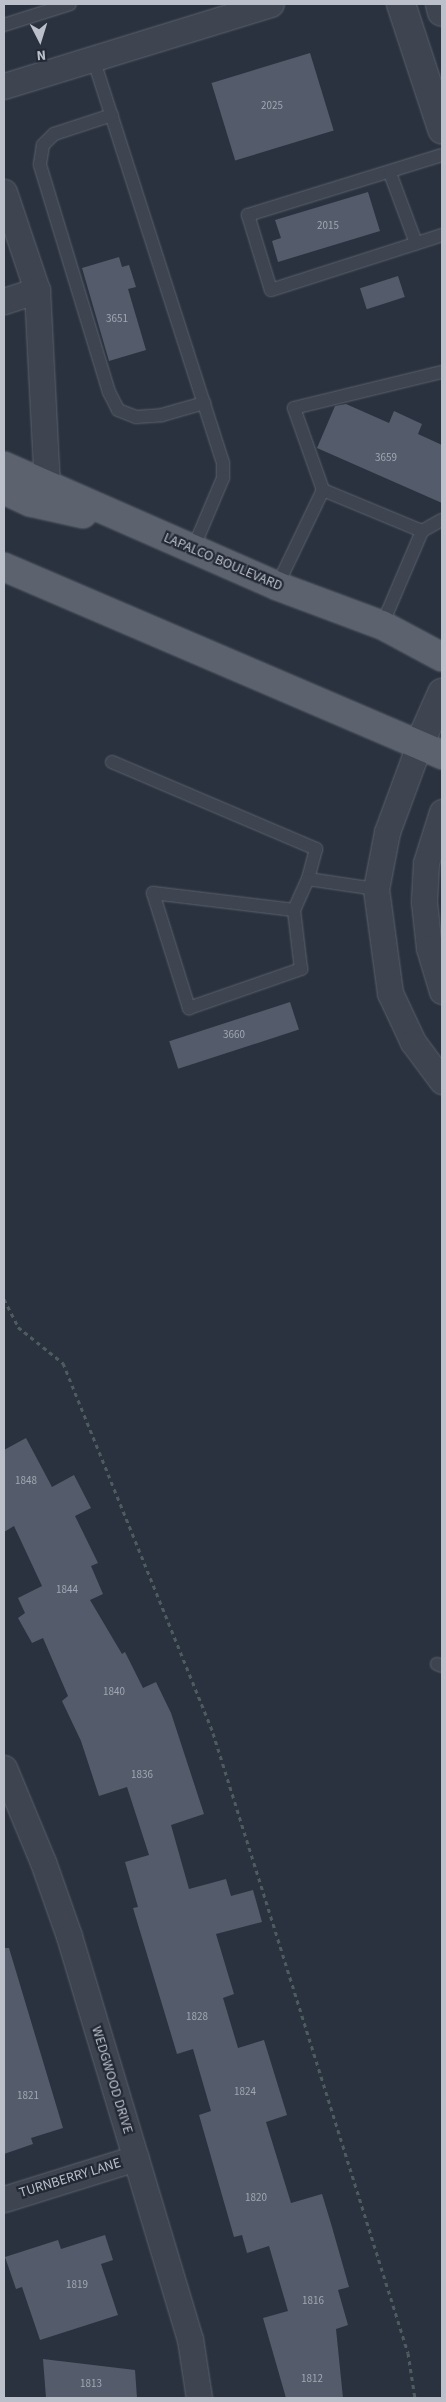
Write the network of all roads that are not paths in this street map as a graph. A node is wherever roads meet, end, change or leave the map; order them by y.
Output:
1 (70, 4) edge
2 (271, 4) edge
3 (401, 4) edge
4 (440, 4) edge
5 (442, 12) edge
6 (4, 25) edge
7 (93, 58) junction
8 (4, 86) edge
9 (112, 116) junction
10 (441, 119) edge
11 (442, 154) edge
12 (390, 173) junction
13 (4, 192) edge
14 (442, 235) edge
15 (416, 243) junction
16 (37, 290) junction
17 (4, 300) edge
18 (442, 372) edge
19 (204, 403) junction
20 (4, 466) edge
21 (47, 485) junction
22 (4, 490) edge
23 (323, 490) junction
24 (442, 520) edge
25 (146, 529) junction
26 (422, 531) junction
27 (193, 549) junction
28 (4, 567) edge
29 (277, 586) junction
30 (382, 625) junction
31 (442, 657) edge
32 (442, 693) edge
33 (431, 750) edge
34 (112, 762) dead end
35 (442, 812) edge
36 (308, 878) junction
37 (376, 889) junction
38 (294, 910) junction
39 (442, 991) edge
40 (442, 1081) edge
41 (4, 1768) edge
42 (136, 2158) junction
43 (4, 2198) edge
44 (199, 2398) edge

1 - 6 lane
2 - 7 street
3 - 10 street
4 - 5 street
7 - 8 street
7 - 9 lane
9 - 19 lane
9 - 19 lane
11 - 12 lane
12 - 15 lane
12 - 15 lane
13 - 16 street
14 - 15 lane
16 - 17 street
16 - 21 street
18 - 23 lane
19 - 27 lane
20 - 21 main road, LAPALCO BOULEVARD
21 - 25 main road, LAPALCO BOULEVARD
22 - 25 main road
23 - 26 lane
23 - 29 lane
24 - 26 lane
25 - 27 main road, LAPALCO BOULEVARD
26 - 30 lane
27 - 29 main road, LAPALCO BOULEVARD
28 - 33 main road
29 - 30 main road, LAPALCO BOULEVARD
30 - 31 main road, LAPALCO BOULEVARD
32 - 33 street
33 - 37 street
34 - 36 lane
35 - 39 street
36 - 37 lane
36 - 38 lane
37 - 40 street
38 - 38 lane
41 - 42 street, WEDGWOOD DRIVE
42 - 43 street, TURNBERRY LANE
42 - 44 street, WEDGWOOD DRIVE

